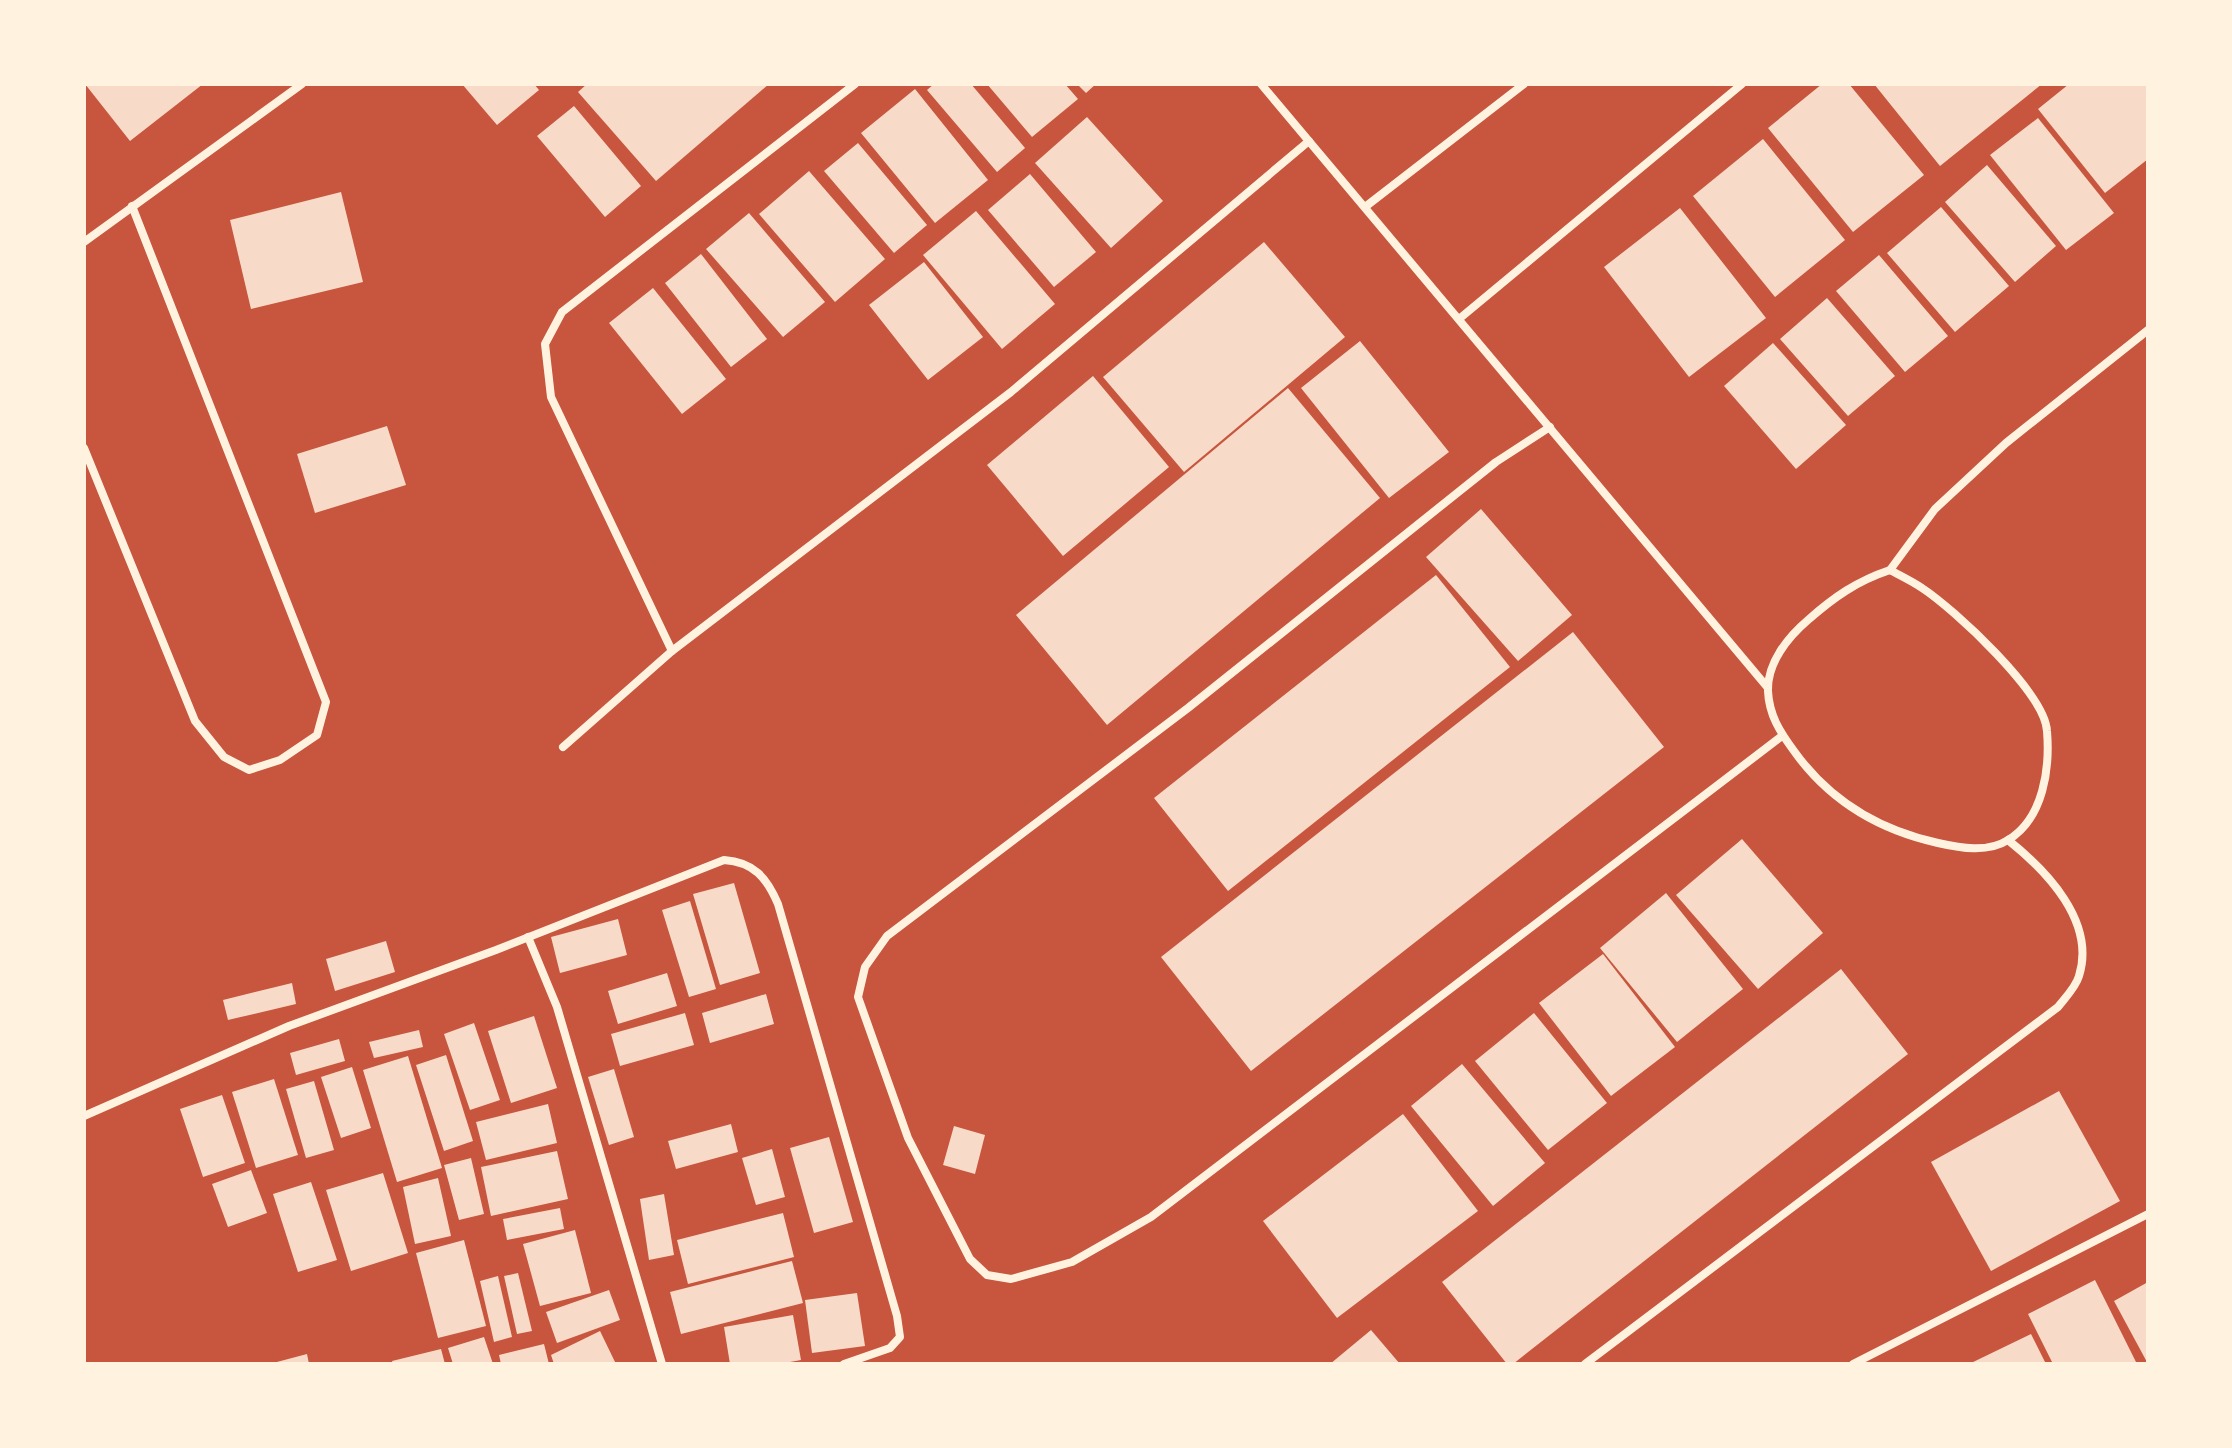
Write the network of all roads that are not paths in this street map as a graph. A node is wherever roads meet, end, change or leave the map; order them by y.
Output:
1 (302, 84) edge
2 (855, 84) edge
3 (1261, 84) edge
4 (1524, 84) edge
5 (1742, 84) edge
6 (1309, 141) junction
7 (132, 206) junction
8 (1365, 207) junction
9 (84, 242) edge
10 (1459, 319) junction
11 (2148, 330) edge
12 (1550, 427) junction
13 (84, 448) edge
14 (1890, 570) junction
15 (672, 651) junction
16 (1768, 688) junction
17 (1782, 736) junction
18 (563, 747) dead end
19 (2008, 840) junction
20 (528, 937) junction
21 (84, 1116) edge
22 (2148, 1214) edge
23 (662, 1364) edge
24 (844, 1364) edge
25 (1585, 1364) edge
26 (1853, 1364) edge

1 - 7 street
2 - 15 street
3 - 6 street
4 - 8 street
5 - 10 street
6 - 8 street
6 - 15 street
7 - 9 street
7 - 13 street
8 - 10 street
10 - 12 street
11 - 14 street
12 - 16 street
12 - 17 street
14 - 16 street
14 - 19 street
15 - 18 street
16 - 17 street
17 - 19 street
19 - 25 street
20 - 21 street
20 - 23 street
20 - 24 street
22 - 26 street

